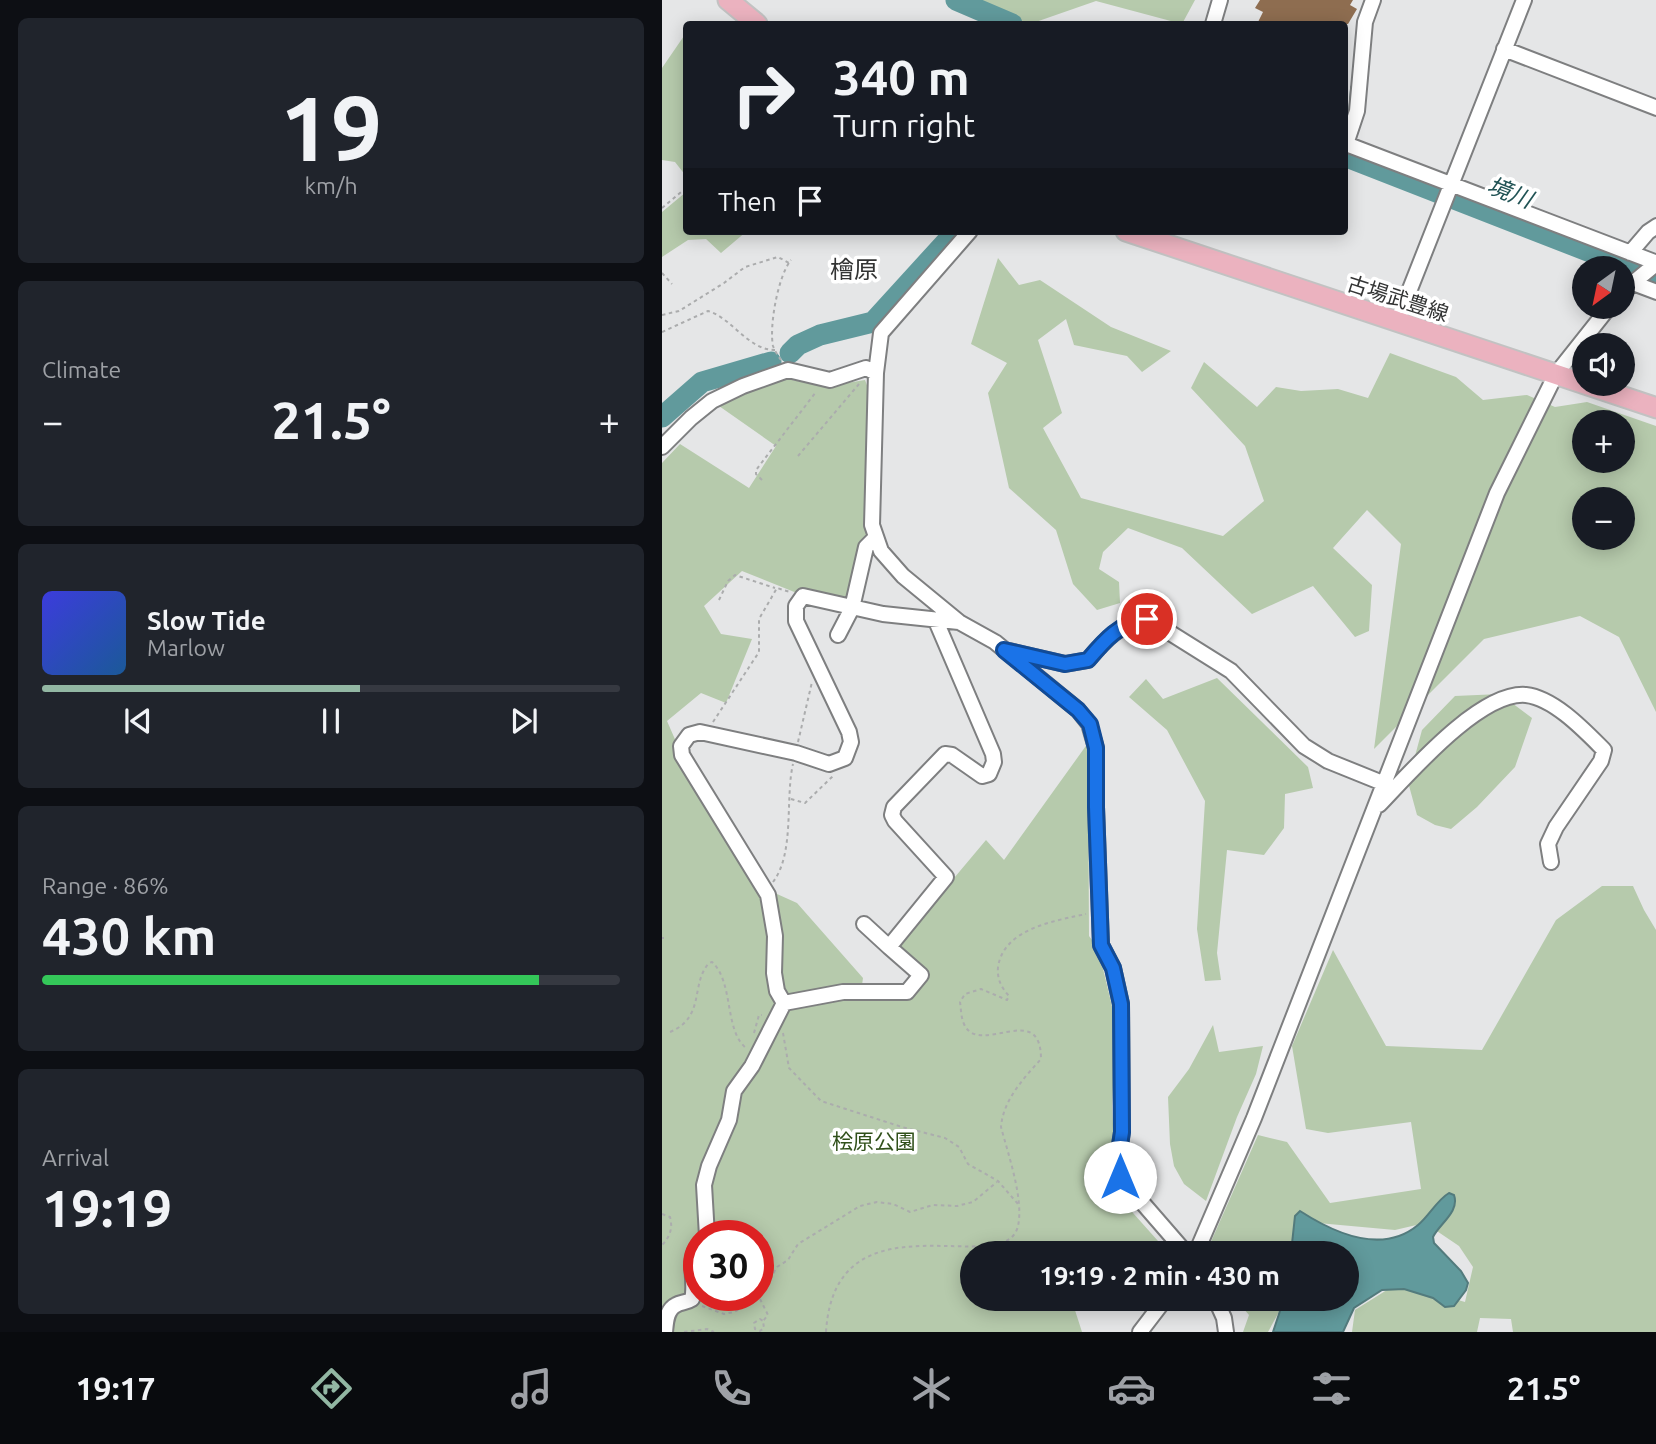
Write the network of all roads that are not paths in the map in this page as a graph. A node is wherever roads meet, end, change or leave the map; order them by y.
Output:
1 (728, 0) edge
2 (1220, 0) edge
3 (1373, 0) edge
4 (1524, 0) edge
5 (752, 21) edge
6 (1214, 21) edge
7 (1504, 49) junction
8 (1657, 108) edge
9 (1348, 136) edge
10 (1348, 145) edge
11 (1451, 186) junction
12 (1657, 226) edge
13 (967, 235) edge
14 (1144, 235) edge
15 (1630, 253) junction
16 (1657, 263) edge
17 (1635, 281) edge
18 (1635, 288) edge
19 (1657, 292) edge
20 (1600, 319) edge
21 (1397, 322) junction
22 (1556, 374) junction
23 (870, 376) junction
24 (1657, 408) edge
25 (662, 447) edge
26 (875, 538) junction
27 (923, 592) junction
28 (852, 608) junction
29 (934, 620) junction
30 (959, 622) junction
31 (838, 635) dead end
32 (1004, 650) junction
33 (1385, 784) junction
34 (1371, 814) junction
35 (1551, 862) dead end
36 (864, 924) dead end
37 (890, 947) junction
38 (781, 1009) junction
39 (706, 1220) edge
40 (1176, 1241) edge
41 (1201, 1241) edge
42 (683, 1302) edge
43 (1156, 1311) edge
44 (1221, 1311) edge
45 (665, 1332) edge
46 (1140, 1332) edge
47 (1226, 1332) edge

1 - 5 main road
2 - 6 street
3 - 9 street
4 - 7 street
7 - 8 street
7 - 11 street
10 - 11 street
11 - 15 street
11 - 21 street
12 - 15 street
13 - 23 street
14 - 21 main road, 古場武豊線
15 - 16 street
16 - 17 street
18 - 19 street
20 - 22 street
21 - 22 main road, 古場武豊線
22 - 24 main road, 古場武豊線
22 - 33 street
23 - 25 street
23 - 26 street
26 - 27 street
26 - 28 street
27 - 29 street
27 - 30 street
28 - 29 street
28 - 31 street
28 - 38 street
29 - 30 street
29 - 37 street
30 - 32 street
32 - 33 street
32 - 40 street
33 - 34 street
34 - 35 street
34 - 41 street
36 - 37 street
37 - 38 street
38 - 39 street
42 - 45 street
43 - 46 street
44 - 47 street

